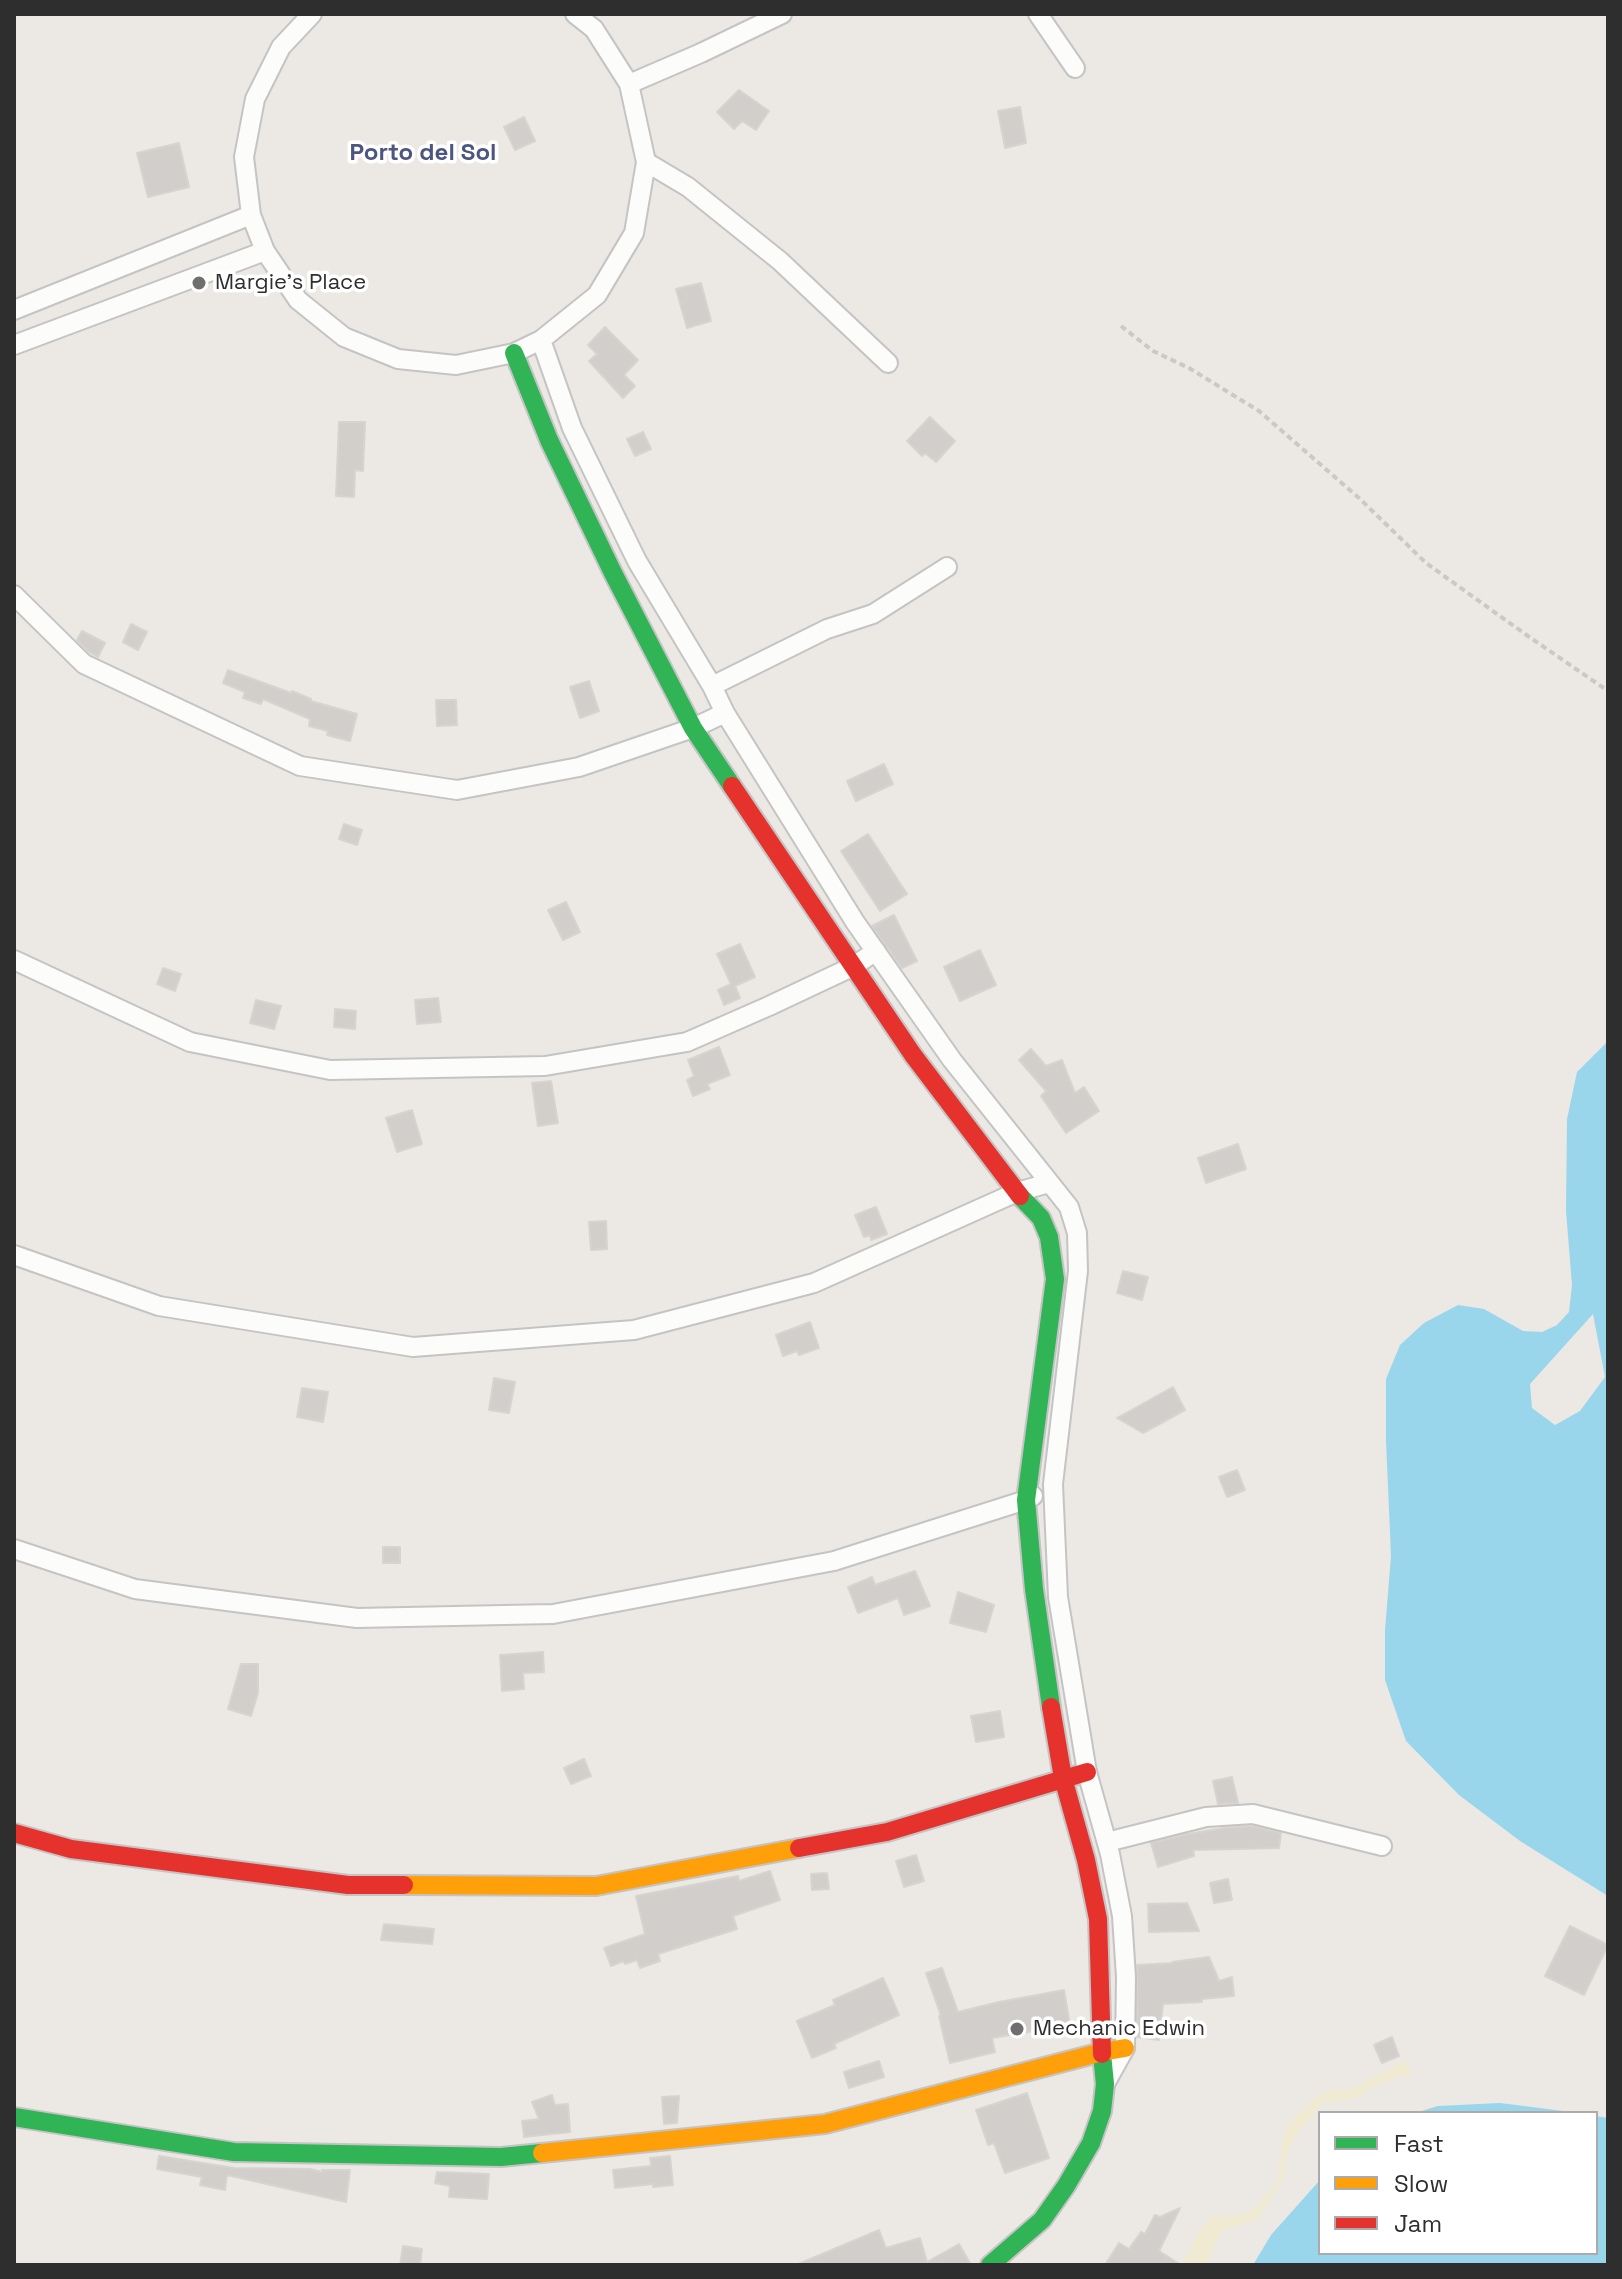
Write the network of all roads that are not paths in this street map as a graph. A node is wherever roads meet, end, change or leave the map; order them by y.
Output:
1 (312, 14) edge
2 (575, 14) edge
3 (782, 14) edge
4 (1038, 14) edge
5 (1075, 68) dead end
6 (629, 84) junction
7 (646, 162) junction
8 (251, 215) junction
9 (265, 251) junction
10 (14, 310) edge
11 (541, 340) junction
12 (14, 345) edge
13 (514, 353) junction
14 (888, 363) dead end
15 (947, 567) dead end
16 (14, 595) edge
17 (712, 686) junction
18 (725, 713) junction
19 (693, 728) junction
20 (876, 951) junction
21 (14, 960) edge
22 (854, 966) junction
23 (1049, 1183) junction
24 (1017, 1192) junction
25 (14, 1255) edge
26 (1053, 1484) junction
27 (1026, 1500) junction
28 (14, 1549) edge
29 (1087, 1772) junction
30 (1063, 1778) junction
31 (14, 1833) edge
32 (1107, 1842) junction
33 (1382, 1846) dead end
34 (1125, 2048) junction
35 (1102, 2052) junction
36 (1105, 2084) junction
37 (14, 2117) edge
38 (992, 2265) edge

1 - 8 street
2 - 6 street
3 - 6 street
4 - 5 street
6 - 7 street
7 - 11 street
7 - 14 street
8 - 9 street
8 - 10 street
9 - 12 street
9 - 13 street
11 - 13 street
11 - 17 street
13 - 19 street
15 - 17 street
16 - 19 street
17 - 18 street
18 - 19 street
18 - 20 street
19 - 22 street
20 - 22 street
20 - 23 street
21 - 22 street
22 - 24 street
23 - 24 street
23 - 26 street
24 - 25 street
24 - 27 street
26 - 27 street
26 - 29 street
27 - 28 street
27 - 30 street
29 - 30 street
29 - 32 street
30 - 31 street
30 - 35 street
32 - 33 street
32 - 34 street
34 - 35 street
34 - 36 street
35 - 36 street
35 - 37 street
36 - 38 street

